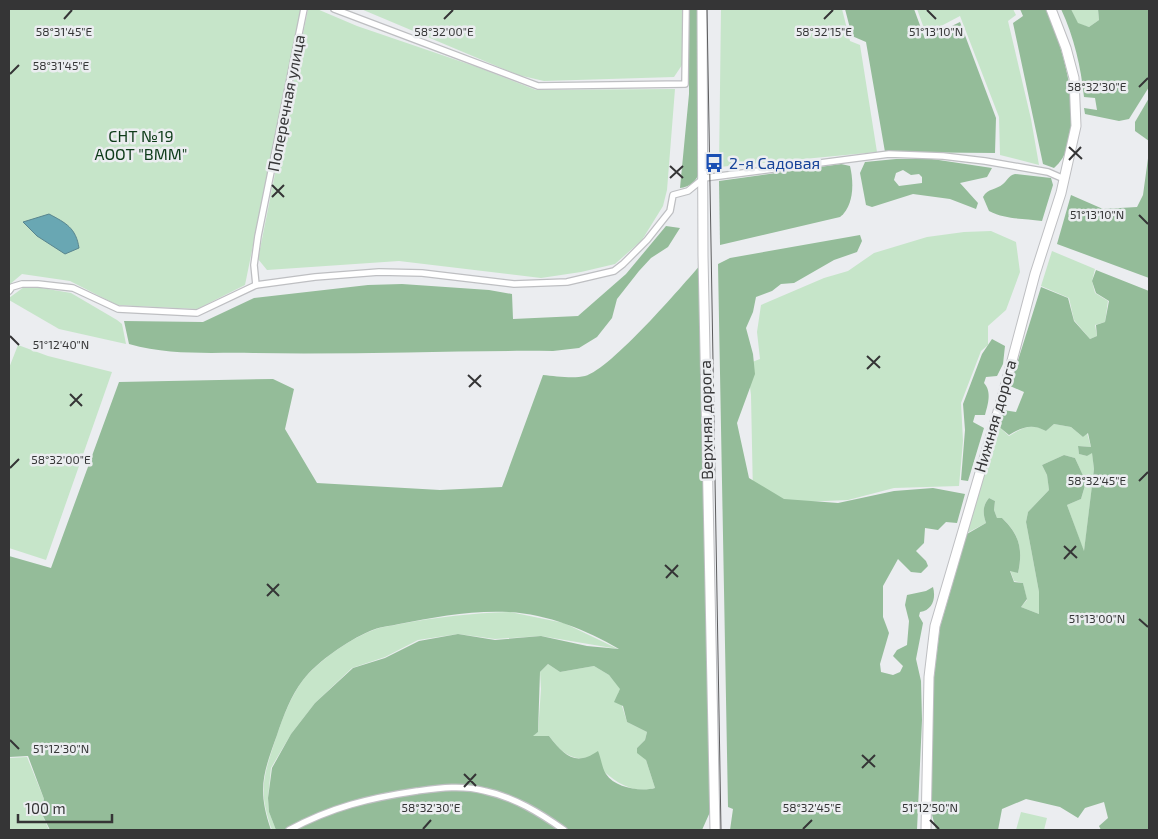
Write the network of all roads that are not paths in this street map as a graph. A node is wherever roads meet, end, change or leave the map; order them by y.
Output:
1 (304, 9) edge
2 (334, 9) edge
3 (686, 9) edge
4 (702, 9) edge
5 (1051, 9) edge
6 (356, 12) edge
7 (704, 178) junction
8 (1064, 179) junction
9 (256, 285) junction
10 (9, 291) edge
11 (289, 830) edge
12 (564, 830) edge
13 (715, 830) edge
14 (926, 830) edge

1 - 9 street, Поперечная улица
2 - 6 street
3 - 6 street
4 - 7 main road, Верхняя дорога
5 - 8 main road, Нижняя дорога
7 - 8 street
7 - 9 street
7 - 13 main road, Верхняя дорога
8 - 14 main road, Нижняя дорога
9 - 10 street
11 - 12 street

